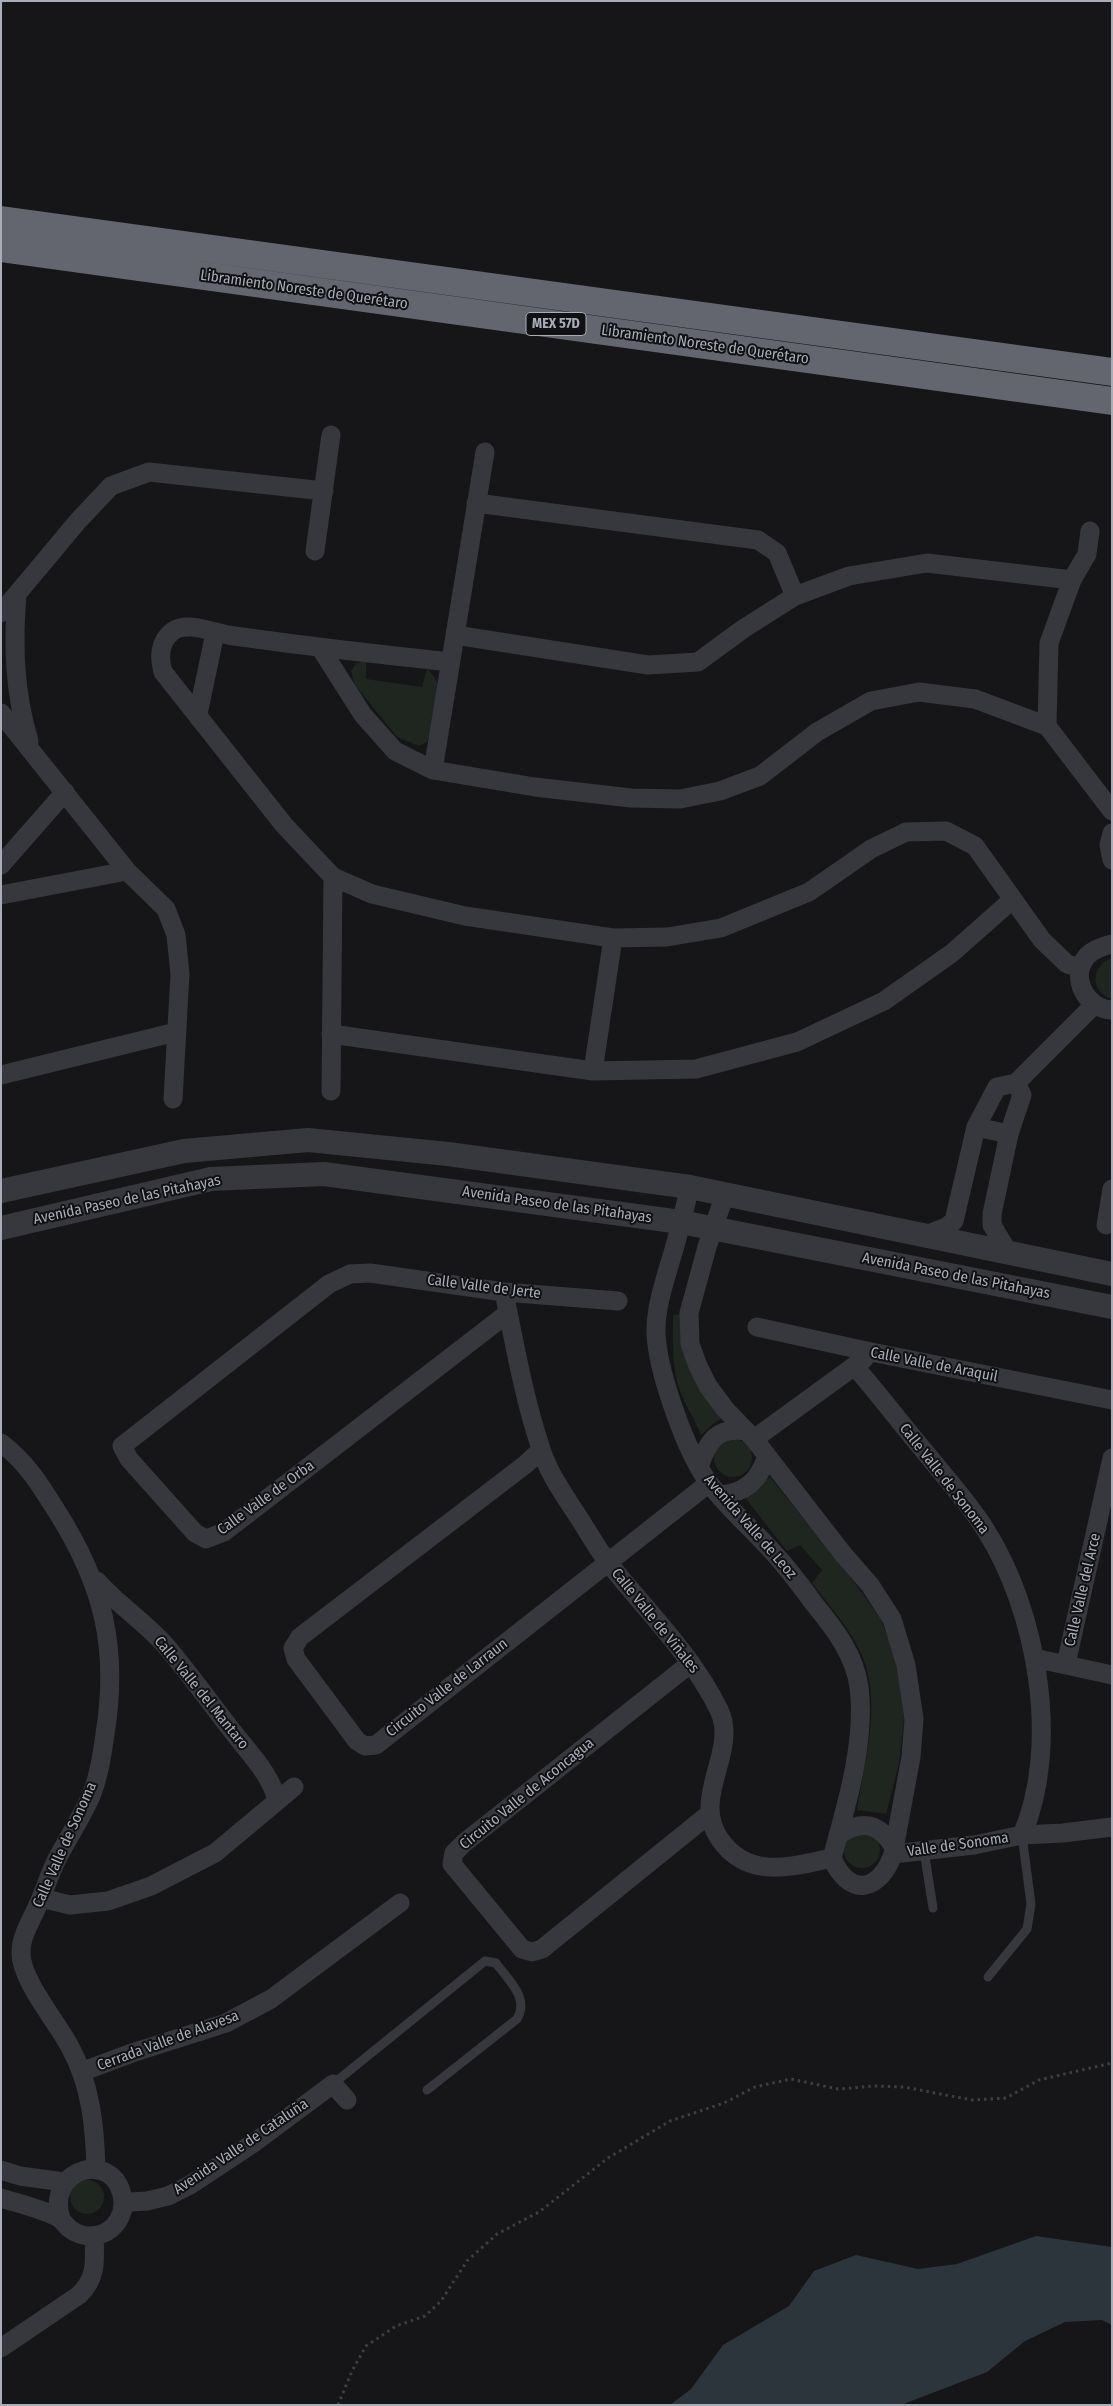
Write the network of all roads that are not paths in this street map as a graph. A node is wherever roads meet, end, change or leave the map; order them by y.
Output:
1 (1, 220) edge
2 (1, 248) edge
3 (1112, 372) edge
4 (1112, 400) edge
5 (331, 434) dead end
6 (485, 452) dead end
7 (324, 491) junction
8 (476, 503) junction
9 (1090, 532) dead end
10 (316, 551) dead end
11 (1072, 580) junction
12 (17, 594) junction
13 (795, 596) junction
14 (1, 613) edge
15 (215, 633) junction
16 (455, 635) junction
17 (320, 648) junction
18 (450, 662) junction
19 (1, 713) edge
20 (198, 714) junction
21 (1047, 726) junction
22 (32, 752) junction
23 (433, 770) junction
24 (64, 792) junction
25 (1112, 811) edge
26 (1112, 833) edge
27 (1112, 860) edge
28 (1, 865) edge
29 (127, 871) junction
30 (333, 877) junction
31 (1, 895) edge
32 (1012, 900) junction
33 (614, 938) junction
34 (1112, 944) edge
35 (1080, 968) junction
36 (1103, 1008) edge
37 (176, 1032) junction
38 (330, 1034) junction
39 (593, 1071) junction
40 (1, 1075) edge
41 (1016, 1083) junction
42 (331, 1091) dead end
43 (173, 1099) dead end
44 (976, 1127) junction
45 (1010, 1134) junction
46 (36, 1183) junction
47 (690, 1187) junction
48 (1112, 1189) edge
49 (1, 1191) edge
50 (725, 1194) junction
51 (46, 1217) junction
52 (681, 1222) junction
53 (1106, 1225) dead end
54 (1, 1228) edge
55 (714, 1228) junction
56 (928, 1234) junction
57 (1008, 1252) junction
58 (350, 1274) joint
59 (1112, 1274) edge
60 (504, 1292) junction
61 (618, 1301) dead end
62 (659, 1304) junction
63 (1112, 1307) edge
64 (508, 1313) junction
65 (689, 1313) junction
66 (757, 1327) dead end
67 (871, 1352) junction
68 (855, 1367) junction
69 (1112, 1400) edge
70 (750, 1435) junction
71 (1, 1443) edge
72 (541, 1450) junction
73 (767, 1456) junction
74 (1112, 1458) edge
75 (709, 1482) junction
76 (1104, 1532) edge
77 (607, 1561) junction
78 (90, 1574) junction
79 (1034, 1658) junction
80 (691, 1663) junction
81 (1066, 1664) junction
82 (1112, 1675) edge
83 (294, 1787) dead end
84 (277, 1800) junction
85 (708, 1814) junction
86 (1112, 1827) edge
87 (838, 1835) junction
88 (1022, 1835) junction
89 (894, 1850) junction
90 (924, 1851) junction
91 (832, 1858) junction
92 (41, 1898) junction
93 (400, 1903) dead end
94 (933, 1908) dead end
95 (988, 1978) dead end
96 (81, 2072) junction
97 (333, 2084) junction
98 (427, 2090) dead end
99 (347, 2100) dead end
100 (1, 2170) edge
101 (96, 2170) junction
102 (64, 2182) junction
103 (1, 2198) edge
104 (124, 2206) junction
105 (61, 2219) junction
106 (94, 2236) junction
107 (1, 2348) edge

1 - 3 highway, Libramiento Noreste de Querétaro / MEX 57D
2 - 4 highway, Libramiento Noreste de Querétaro / MEX 57D
5 - 7 street
6 - 8 street
7 - 10 street
7 - 12 street
8 - 13 street
8 - 16 street
9 - 11 street
11 - 13 street
11 - 21 street
12 - 14 street
12 - 22 street
13 - 16 street
15 - 17 street
15 - 20 street
15 - 20 street
16 - 18 street
17 - 18 street
17 - 23 street
18 - 23 street
19 - 22 street
20 - 30 street
21 - 23 street
21 - 25 street
22 - 24 street
24 - 28 street
24 - 29 street
26 - 27 street
29 - 31 street
29 - 37 street
30 - 33 street
30 - 38 street
32 - 33 street
32 - 35 street
32 - 39 street
33 - 39 street
34 - 35 street
35 - 36 street
36 - 41 street
37 - 40 street
37 - 43 street
38 - 39 street
38 - 42 street
41 - 44 street
41 - 45 street
44 - 45 street
44 - 56 street
45 - 57 street
46 - 47 street
46 - 49 street
46 - 51 street
47 - 50 street
47 - 52 street, Avenida Valle de Leoz
48 - 53 street
50 - 55 street
50 - 56 street
51 - 52 street, Avenida Paseo de las Pitahayas
51 - 54 street, Avenida Paseo de las Pitahayas
52 - 55 street, Avenida Paseo de las Pitahayas
52 - 62 street, Avenida Valle de Leoz
55 - 63 street, Avenida Paseo de las Pitahayas
55 - 65 street
56 - 57 street
57 - 59 street
58 - 60 street, Calle Valle de Jerte
58 - 64 street, Calle Valle de Orba
60 - 61 street, Calle Valle de Jerte
60 - 64 street, Calle Valle de Viñales
62 - 65 street
62 - 75 street, Avenida Valle de Leoz
64 - 72 street, Calle Valle de Viñales
65 - 70 street
66 - 67 street, Calle Valle de Araquil
67 - 68 street
67 - 69 street, Calle Valle de Araquil
68 - 70 street
68 - 79 street, Calle Valle de Sonoma
70 - 73 street
70 - 75 street, Circuito Valle de Larraun
71 - 78 street, Calle Valle de Sonoma
72 - 77 street, Calle Valle de Viñales
72 - 77 street, Circuito Valle de Larraun
73 - 75 street, Circuito Valle de Larraun
73 - 89 street
74 - 76 street, Calle Valle del Arce
75 - 77 street, Circuito Valle de Larraun
75 - 87 street, Avenida Valle de Leoz
76 - 81 street, Calle Valle del Arce
77 - 80 street, Calle Valle de Viñales
78 - 84 street, Calle Valle del Mantaro
78 - 92 street, Calle Valle de Sonoma
79 - 81 street
79 - 88 street, Calle Valle de Sonoma
80 - 85 street, Calle Valle de Viñales
80 - 85 street, Circuito Valle de Aconcagua
81 - 82 street
83 - 84 street
84 - 92 street
85 - 91 street
86 - 88 street
87 - 89 street
87 - 91 street, Avenida Valle de Leoz
88 - 90 street, Valle de Sonoma
88 - 95 lane
89 - 90 street, Valle de Sonoma
89 - 91 street
90 - 94 lane
92 - 96 street, Calle Valle de Sonoma
93 - 96 street, Cerrada Valle de Alavesa
96 - 101 street, Calle Valle de Sonoma
97 - 98 lane
97 - 99 street
97 - 104 street, Avenida Valle de Cataluña
100 - 102 street
101 - 102 street
101 - 104 street
102 - 105 street
103 - 105 street
104 - 106 street
105 - 106 street
106 - 107 street

